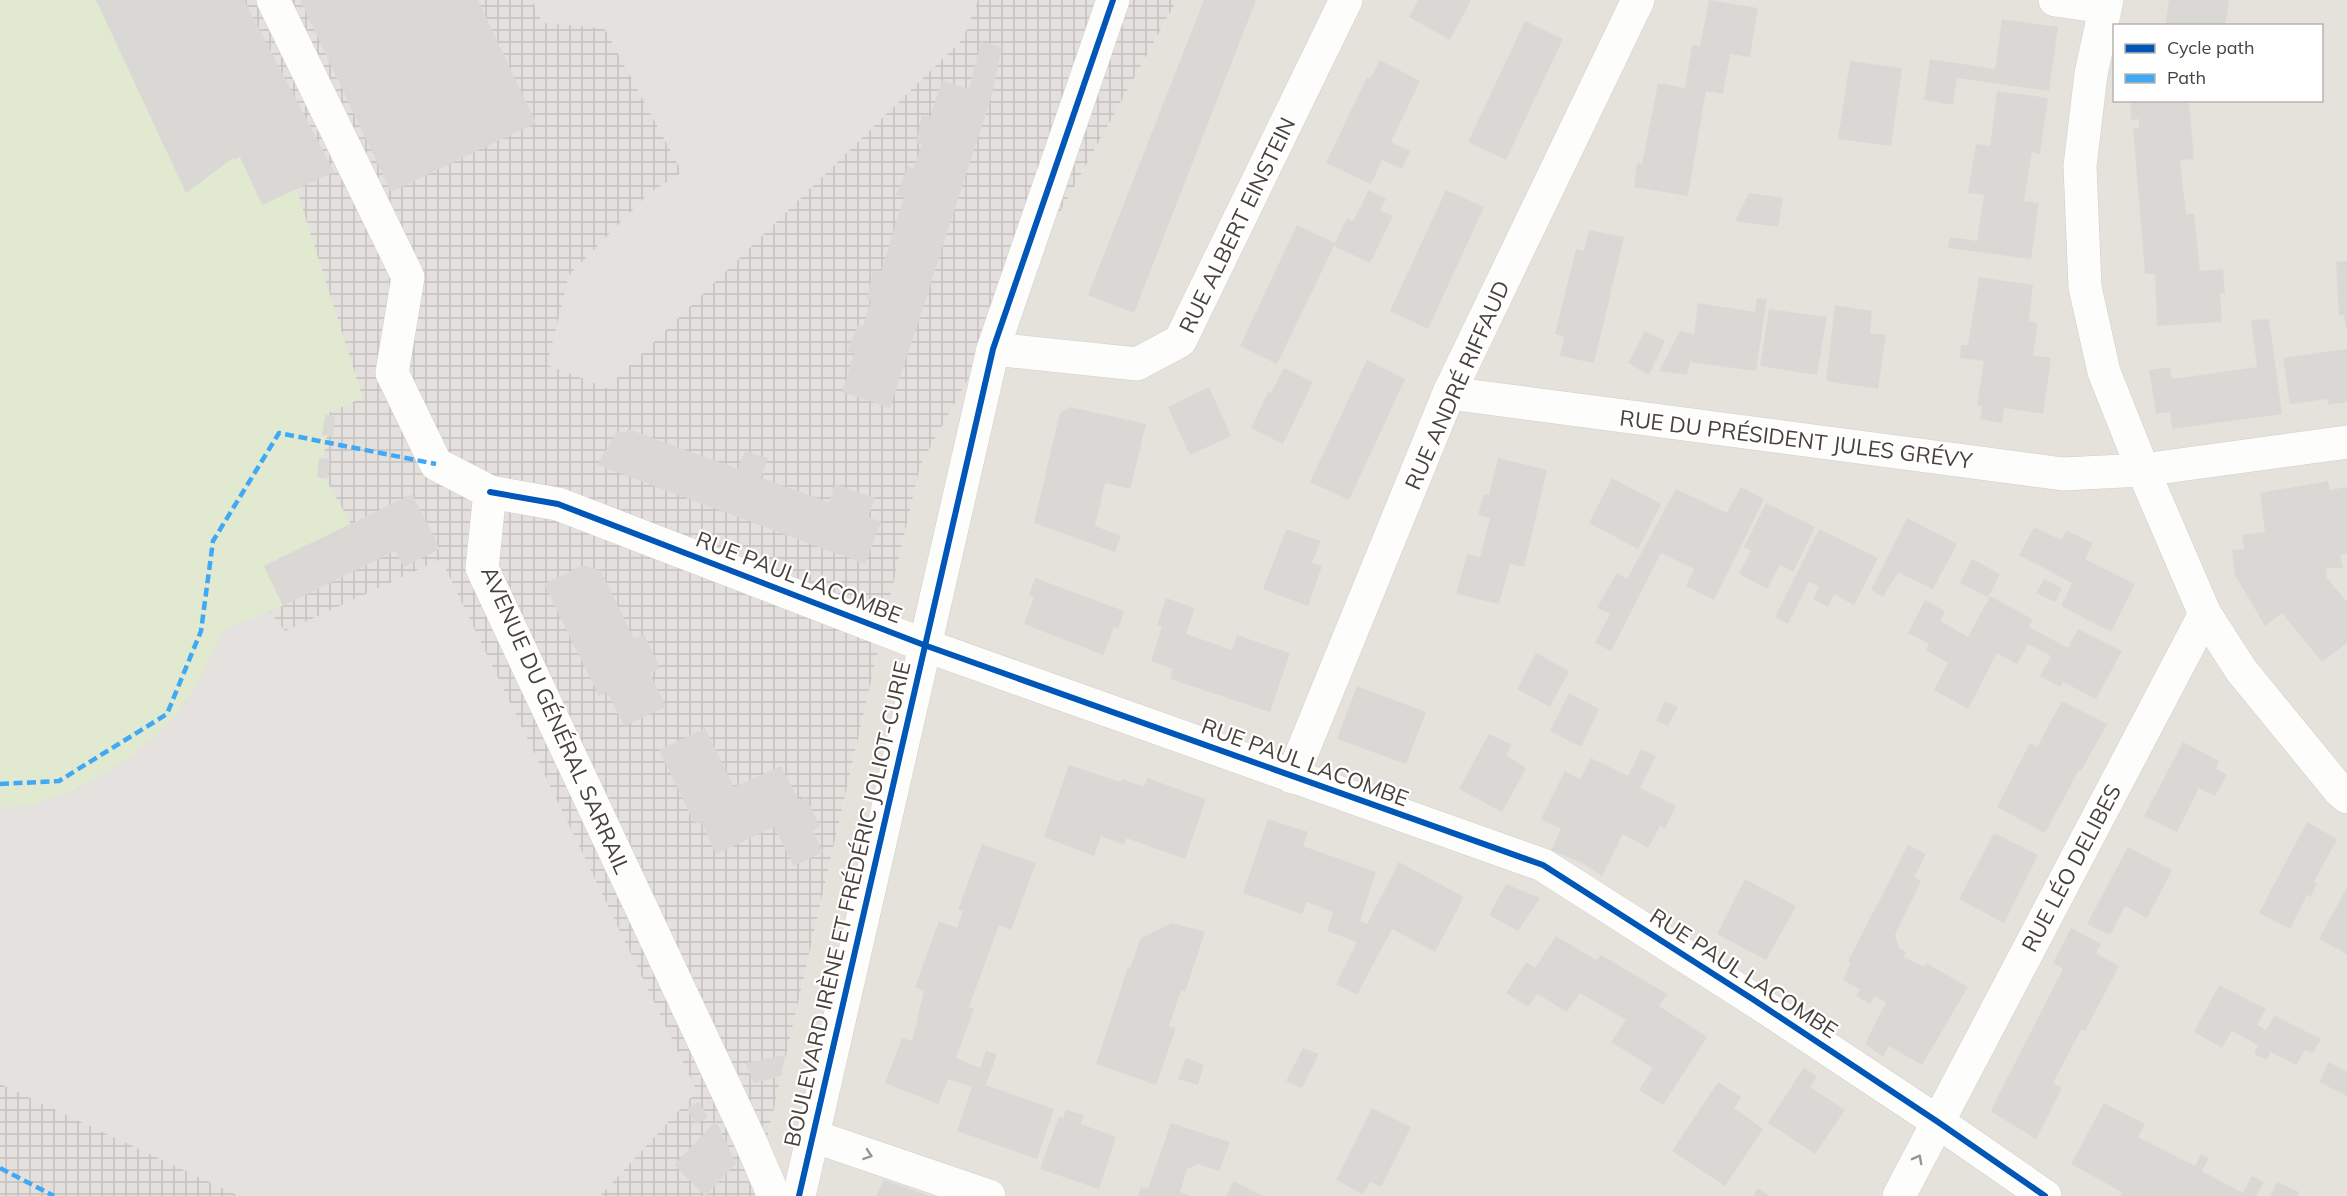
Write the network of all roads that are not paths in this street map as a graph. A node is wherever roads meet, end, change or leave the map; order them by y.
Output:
1 (273, 0) edge
2 (1113, 0) edge
3 (1346, 0) edge
4 (1638, 0) edge
5 (2055, 0) edge
6 (2105, 3) edge
7 (993, 349) junction
8 (1449, 393) junction
9 (2347, 442) edge
10 (2143, 470) junction
11 (490, 492) junction
12 (2205, 614) junction
13 (924, 645) junction
14 (1292, 777) junction
15 (2347, 797) edge
16 (1938, 1122) junction
17 (813, 1136) junction
18 (774, 1196) edge
19 (799, 1196) edge
20 (989, 1196) edge
21 (1899, 1196) edge
22 (2045, 1196) edge

1 - 11 street
2 - 7 street, BOULEVARD IRÈNE ET FRÉDÉRIC JOLIOT-CURIE
3 - 7 street, RUE ALBERT EINSTEIN
4 - 8 street, RUE ANDRÉ RIFFAUD
5 - 6 street
6 - 10 street
7 - 13 street, BOULEVARD IRÈNE ET FRÉDÉRIC JOLIOT-CURIE
8 - 10 street, RUE DU PRÉSIDENT JULES GRÉVY
8 - 14 street, RUE ANDRÉ RIFFAUD
9 - 10 street, RUE DU PRÉSIDENT JULES GRÉVY
10 - 12 street
11 - 13 street, RUE PAUL LACOMBE
11 - 18 street, AVENUE DU GÉNÉRAL SARRAIL
12 - 15 street
12 - 16 street, RUE LÉO DELIBES
13 - 14 street, RUE PAUL LACOMBE
13 - 17 street, BOULEVARD IRÈNE ET FRÉDÉRIC JOLIOT-CURIE
14 - 16 street, RUE PAUL LACOMBE
21 -> 16 street, RUE LÉO DELIBES
16 - 22 street, RUE PAUL LACOMBE
17 - 19 street, BOULEVARD IRÈNE ET FRÉDÉRIC JOLIOT-CURIE
17 -> 20 street

